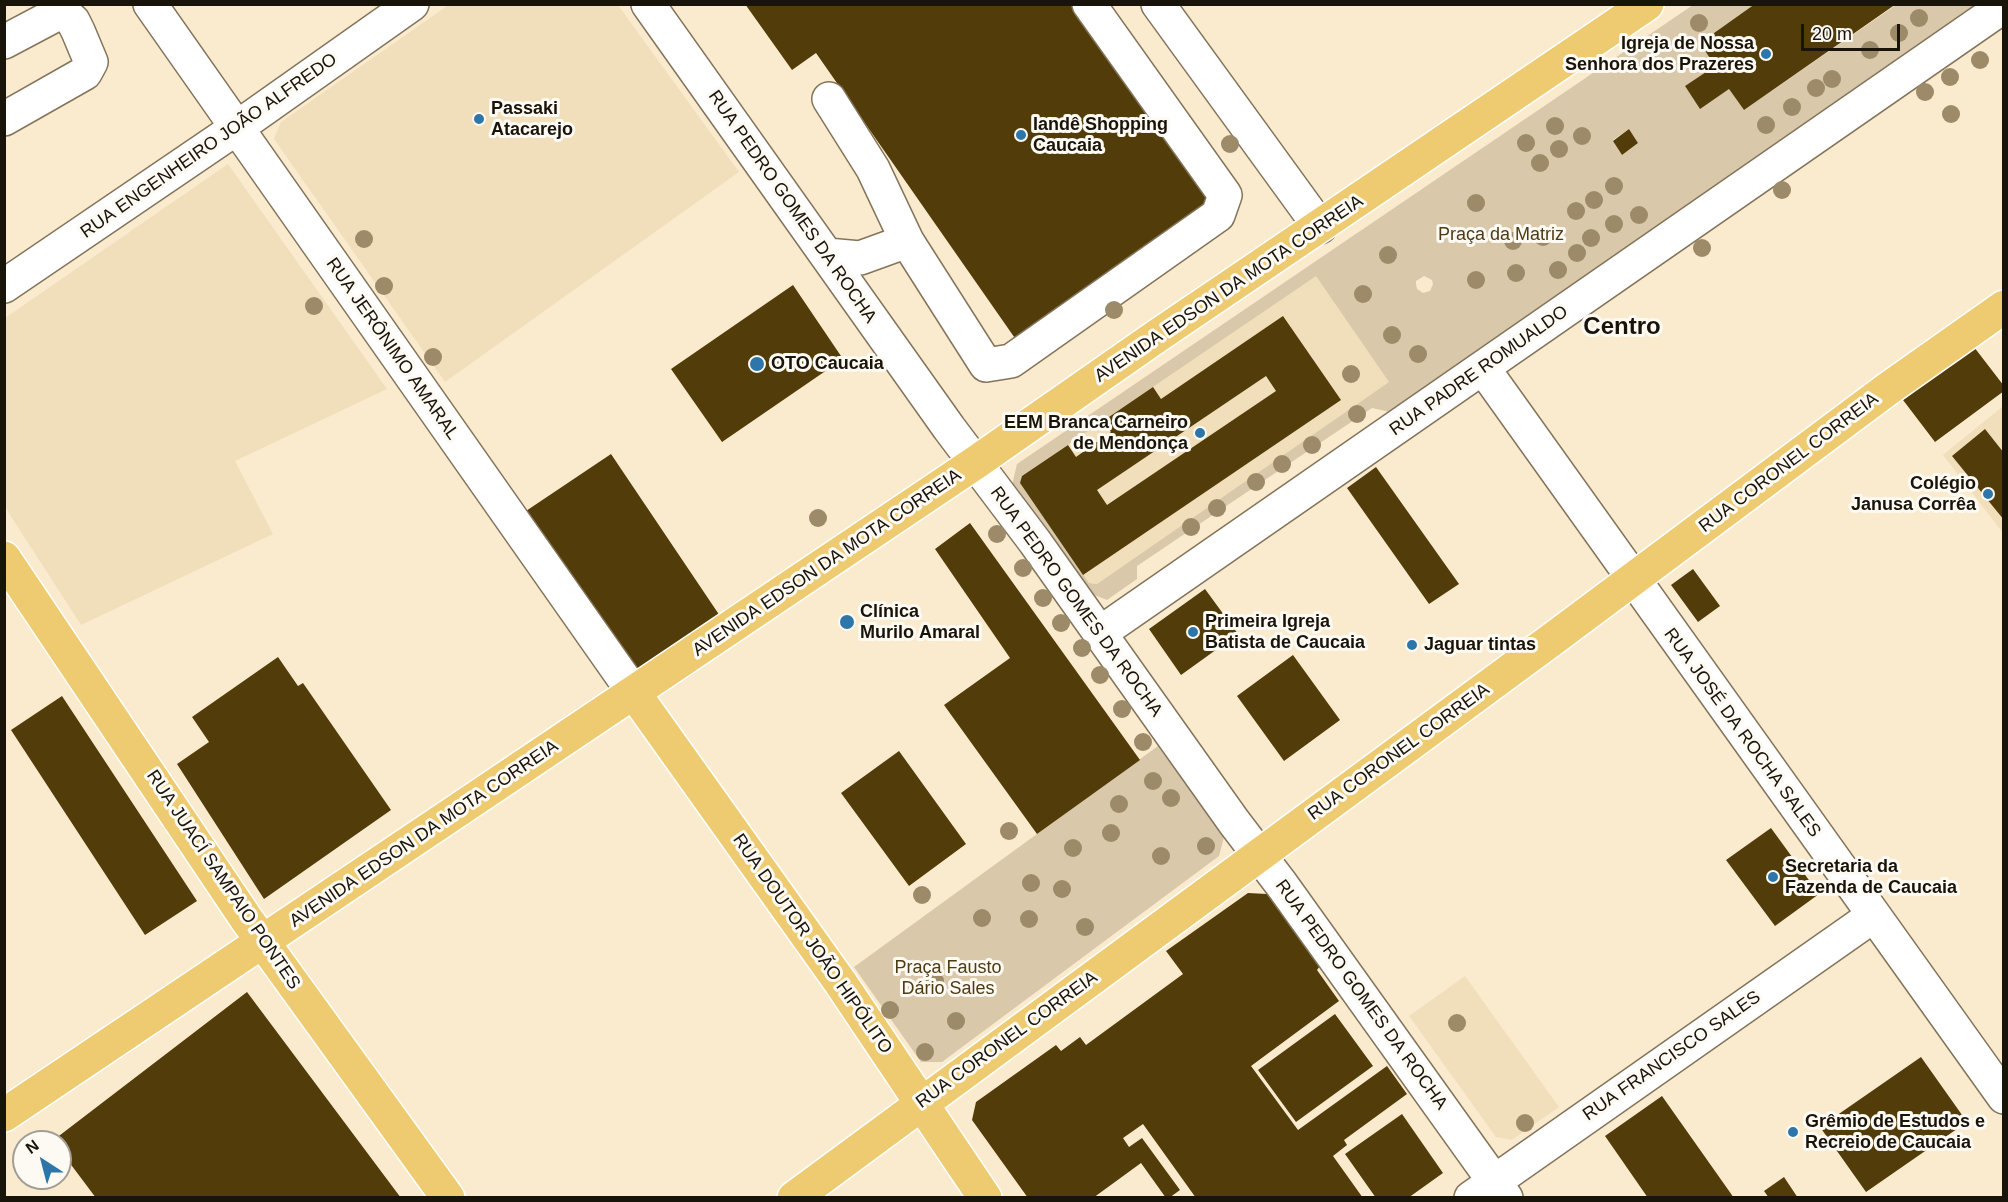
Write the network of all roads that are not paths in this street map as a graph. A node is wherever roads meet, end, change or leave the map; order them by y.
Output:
1 (150, 4) edge
2 (412, 4) edge
3 (648, 4) edge
4 (1089, 4) edge
5 (1158, 4) edge
6 (1647, 4) edge
7 (2004, 6) edge
8 (84, 18) edge
9 (4, 42) edge
10 (829, 99) dead end
11 (4, 119) edge
12 (238, 128) junction
13 (1320, 227) junction
14 (908, 241) junction
15 (827, 255) junction
16 (4, 286) edge
17 (2004, 307) edge
18 (1483, 368) junction
19 (975, 463) junction
20 (4, 558) edge
21 (1632, 579) junction
22 (1100, 633) junction
23 (634, 693) junction
24 (1259, 855) junction
25 (1873, 916) junction
26 (264, 942) junction
27 (2004, 1097) edge
28 (922, 1103) junction
29 (4, 1115) edge
30 (1490, 1192) edge
31 (448, 1197) edge
32 (794, 1197) edge
33 (985, 1197) edge

1 - 12 street, RUA JERÔNIMO AMARAL
2 - 12 street, RUA ENGENHEIRO JOÃO ALFREDO
3 - 15 street, RUA PEDRO GOMES DA ROCHA
4 - 14 street
5 - 13 street
6 - 13 main road, AVENIDA EDSON DA MOTA CORREIA
7 - 18 street, RUA PADRE ROMUALDO
8 - 9 street
8 - 11 street
10 - 14 street
12 - 16 street, RUA ENGENHEIRO JOÃO ALFREDO
12 - 23 street, RUA JERÔNIMO AMARAL
13 - 19 main road, AVENIDA EDSON DA MOTA CORREIA
14 - 15 street
15 - 19 street, RUA PEDRO GOMES DA ROCHA
17 - 21 main road, RUA CORONEL CORREIA
18 - 21 street, RUA JOSÉ DA ROCHA SALES
18 - 22 street, RUA PADRE ROMUALDO
19 - 22 street, RUA PEDRO GOMES DA ROCHA
19 - 23 main road, AVENIDA EDSON DA MOTA CORREIA
20 - 26 main road, RUA JUACÍ SAMPAIO PONTES
21 - 24 main road, RUA CORONEL CORREIA
21 - 25 street, RUA JOSÉ DA ROCHA SALES
22 - 24 street, RUA PEDRO GOMES DA ROCHA
23 - 26 main road, AVENIDA EDSON DA MOTA CORREIA
23 - 28 main road, RUA DOUTOR JOÃO HIPÓLITO
24 - 28 main road, RUA CORONEL CORREIA
24 - 30 street, RUA PEDRO GOMES DA ROCHA
25 - 27 street, RUA JOSÉ DA ROCHA SALES
25 - 30 street, RUA FRANCISCO SALES
26 - 29 main road, AVENIDA EDSON DA MOTA CORREIA
26 - 31 main road, RUA JUACÍ SAMPAIO PONTES
28 - 32 main road, RUA CORONEL CORREIA
28 - 33 main road, RUA DOUTOR JOÃO HIPÓLITO

